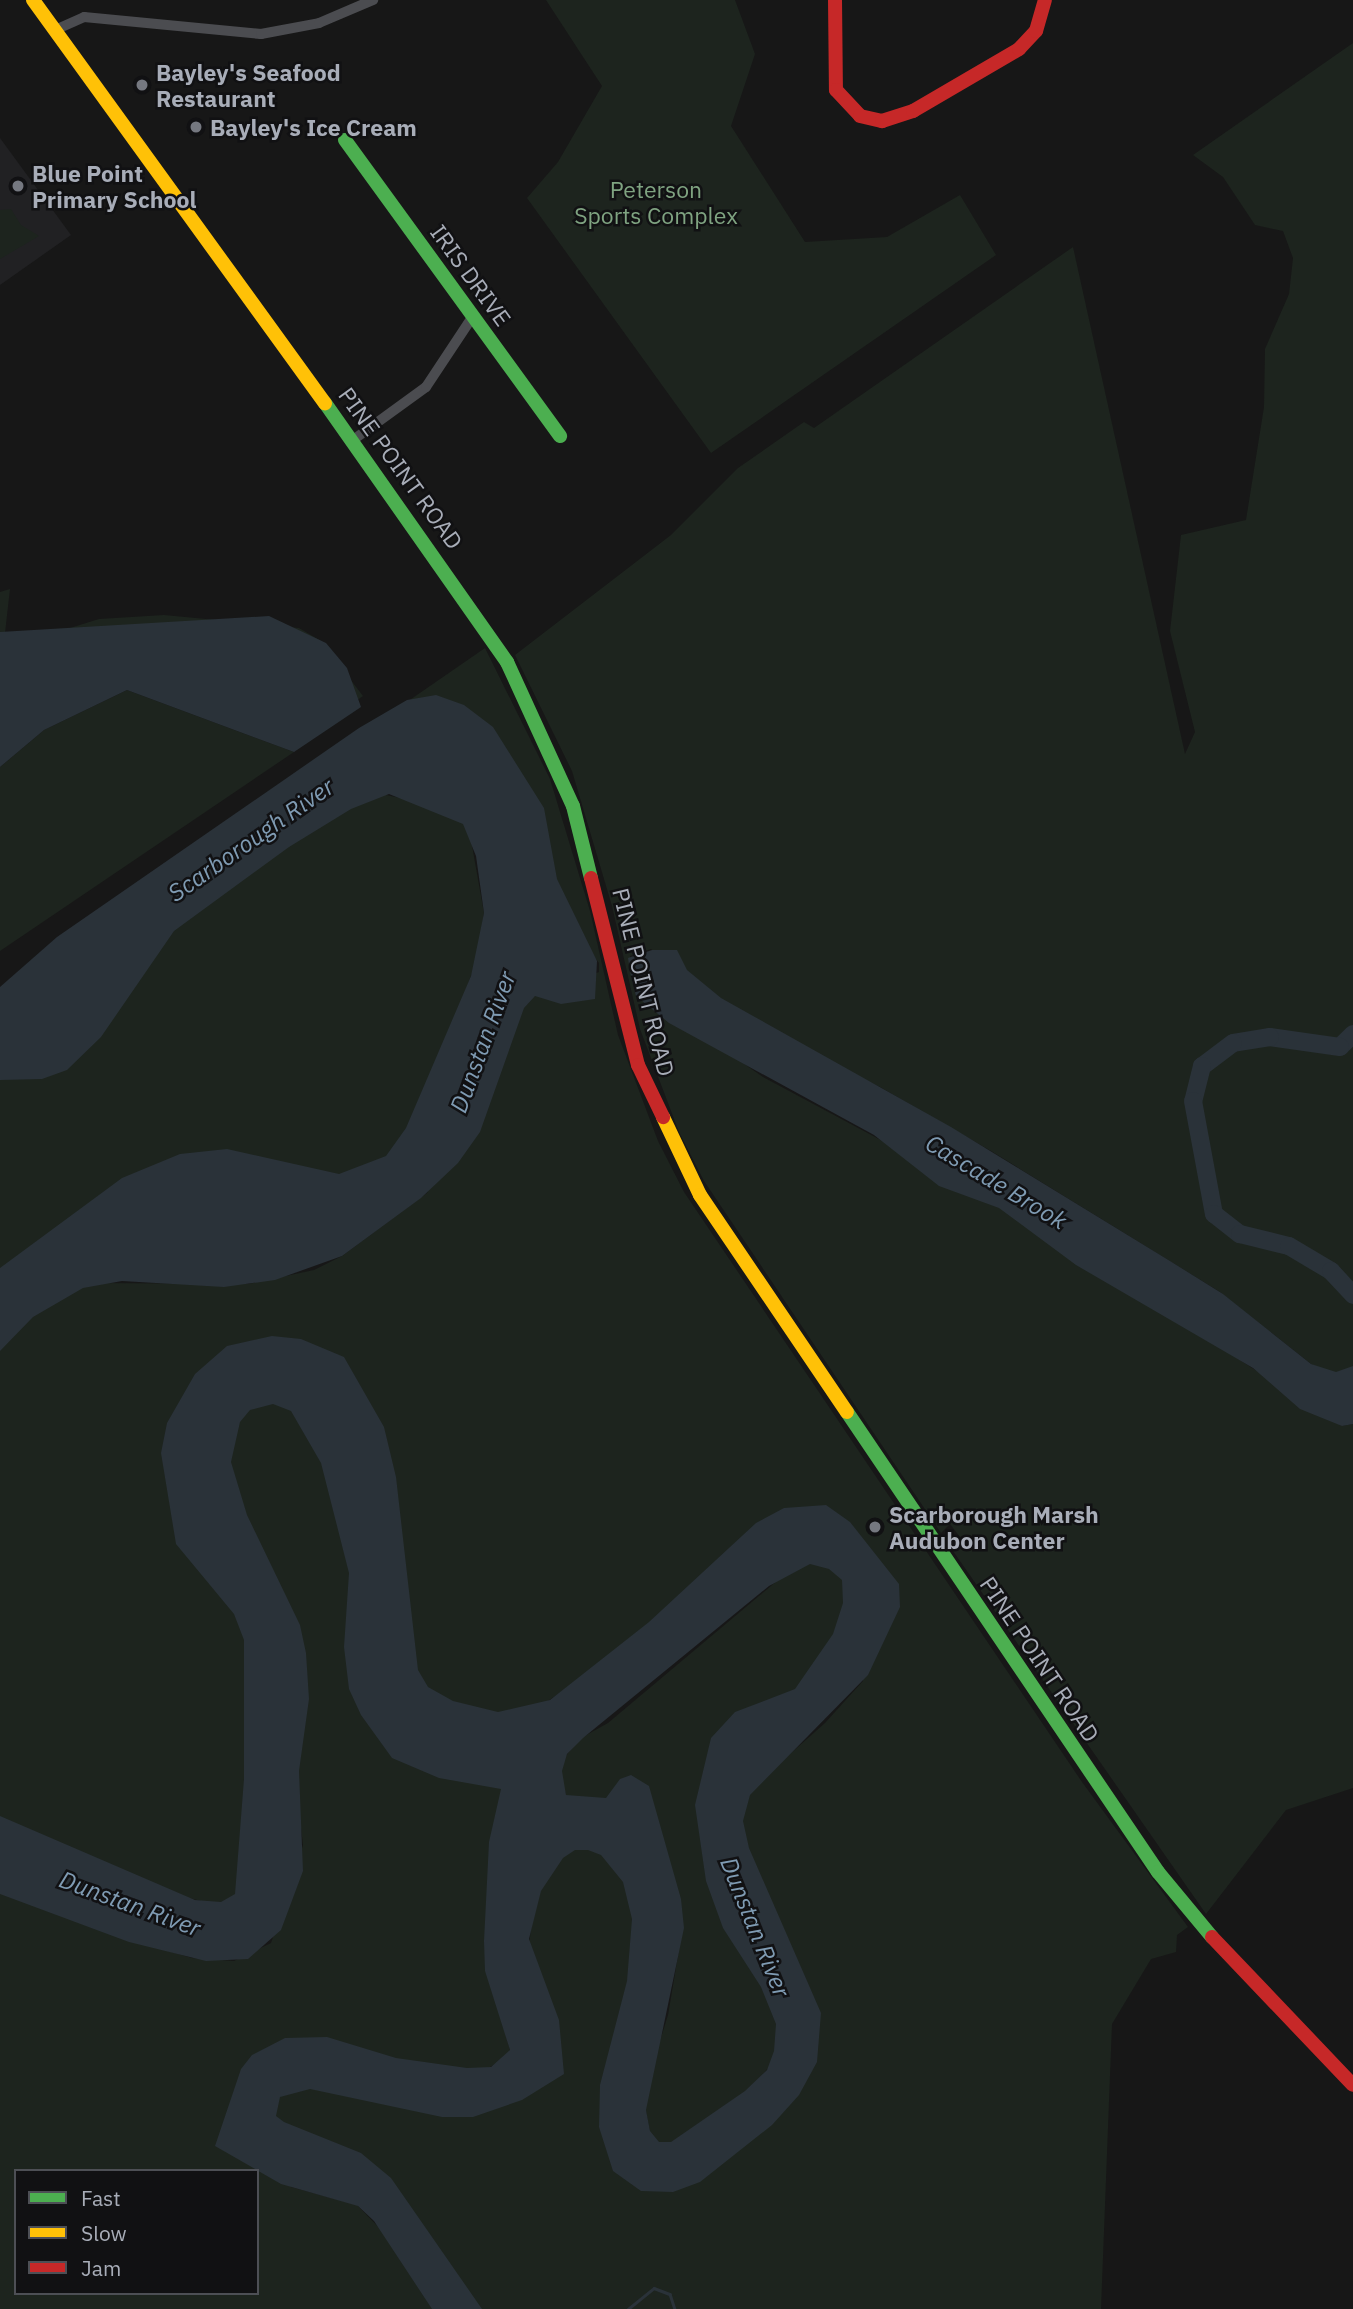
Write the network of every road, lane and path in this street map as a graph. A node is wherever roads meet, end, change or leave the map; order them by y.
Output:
1 (33, 0) edge
2 (373, 0) edge
3 (835, 0) edge
4 (1045, 0) edge
5 (55, 30) junction
6 (345, 140) dead end
7 (473, 316) junction
8 (561, 436) dead end
9 (353, 440) junction
10 (1353, 2085) edge

1 - 5 main road, PINE POINT ROAD
2 - 5 street
3 - 4 main road
5 - 9 main road, PINE POINT ROAD
6 - 7 main road, IRIS DRIVE
7 - 8 main road, IRIS DRIVE
7 - 9 street
9 - 10 main road, PINE POINT ROAD

